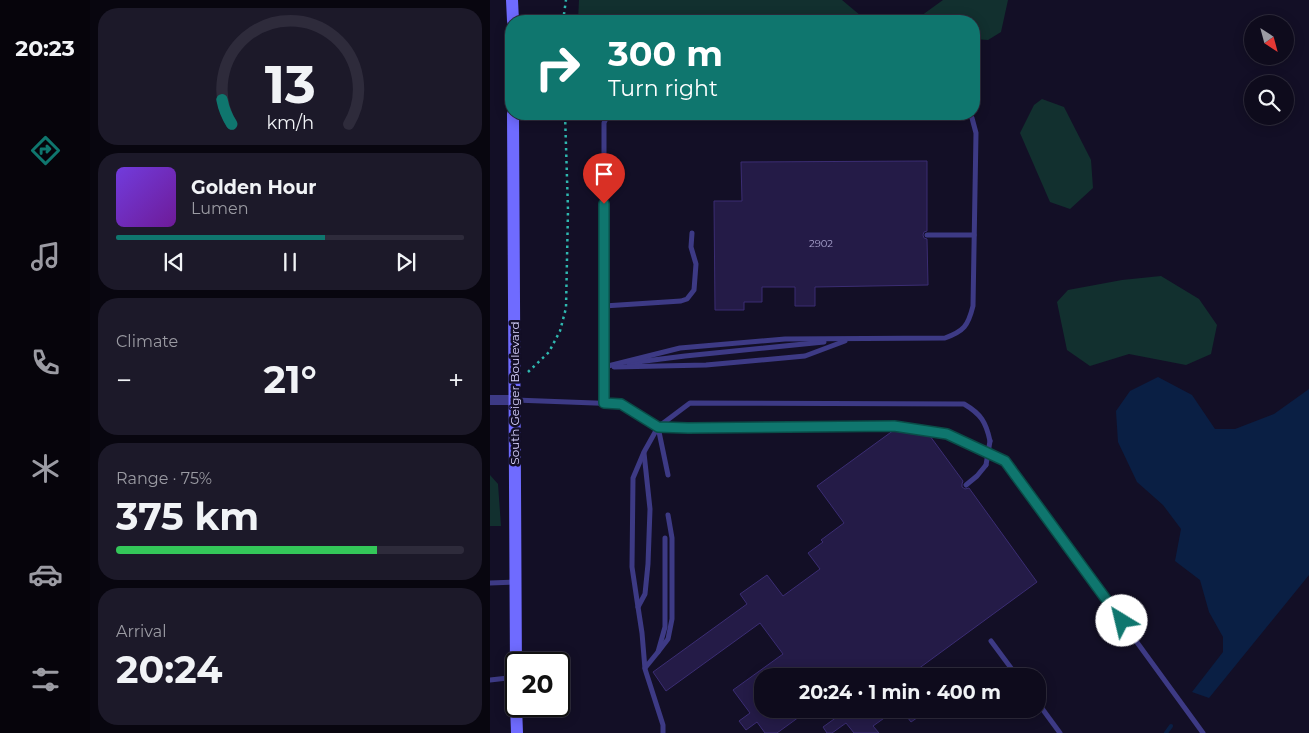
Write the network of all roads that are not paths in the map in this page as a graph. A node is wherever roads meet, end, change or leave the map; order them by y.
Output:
1 (512, 0) edge
2 (512, 15) edge
3 (513, 120) edge
4 (605, 120) edge
5 (973, 120) edge
6 (692, 233) dead end
7 (927, 235) dead end
8 (974, 235) junction
9 (604, 306) junction
10 (850, 339) junction
11 (604, 367) junction
12 (490, 400) edge
13 (514, 400) junction
14 (604, 403) junction
15 (658, 427) junction
16 (644, 452) junction
17 (668, 475) dead end
18 (966, 485) dead end
19 (668, 516) dead end
20 (665, 538) dead end
21 (516, 582) junction
22 (490, 583) edge
23 (638, 607) junction
24 (991, 641) dead end
25 (516, 652) edge
26 (658, 652) junction
27 (1011, 668) edge
28 (645, 669) junction
29 (505, 679) edge
30 (490, 680) edge
31 (1046, 714) edge
32 (516, 717) edge
33 (517, 733) edge
34 (663, 733) edge
35 (1060, 733) edge
36 (1203, 733) edge

1 - 2 street
3 - 13 street, South Geiger Boulevard
4 - 9 lane
5 - 8 lane
6 - 9 lane
7 - 8 lane
8 - 10 lane
9 - 11 lane
10 - 11 lane
10 - 11 lane
11 - 14 lane
12 - 13 street
13 - 14 lane
13 - 21 street, South Geiger Boulevard
14 - 15 lane
15 - 16 lane
15 - 17 lane
15 - 18 lane, bridge
15 - 36 lane
16 - 23 lane
16 - 23 lane
19 - 26 lane
20 - 26 lane
21 - 22 lane
21 - 25 street, South Geiger Boulevard
23 - 28 lane
24 - 27 lane
26 - 28 lane
28 - 34 lane
29 - 30 lane
31 - 35 lane
32 - 33 street

